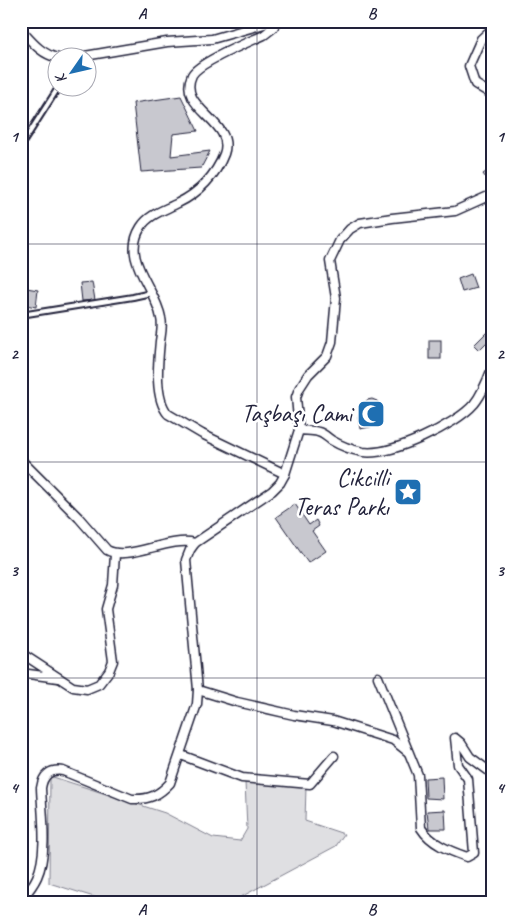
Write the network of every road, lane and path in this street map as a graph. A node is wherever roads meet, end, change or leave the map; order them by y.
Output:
1 (276, 21) edge
2 (493, 28) edge
3 (21, 30) edge
4 (98, 54) edge
5 (48, 55) edge
6 (493, 95) edge
7 (52, 98) edge
8 (21, 146) edge
9 (493, 194) edge
10 (493, 248) edge
11 (493, 271) edge
12 (151, 293) junction
13 (27, 314) dead end
14 (493, 366) edge
15 (299, 430) junction
16 (21, 460) edge
17 (285, 474) junction
18 (195, 543) junction
19 (115, 554) junction
20 (21, 653) edge
21 (21, 673) edge
22 (378, 677) dead end
23 (60, 678) junction
24 (198, 690) junction
25 (410, 753) junction
26 (181, 755) junction
27 (334, 756) dead end
28 (493, 774) edge
29 (21, 900) edge

1 - 4 street
1 - 12 street
2 - 6 street
3 - 5 street
7 - 8 lane
9 - 15 street
10 - 11 street
12 - 13 lane
12 - 17 street
14 - 15 street
15 - 17 street
16 - 19 street
17 - 18 street
18 - 19 street
18 - 24 street
19 - 23 street
20 - 23 street
21 - 23 street
22 - 25 street
24 - 25 street
24 - 26 street
25 - 28 street
26 - 27 street
26 - 29 street

